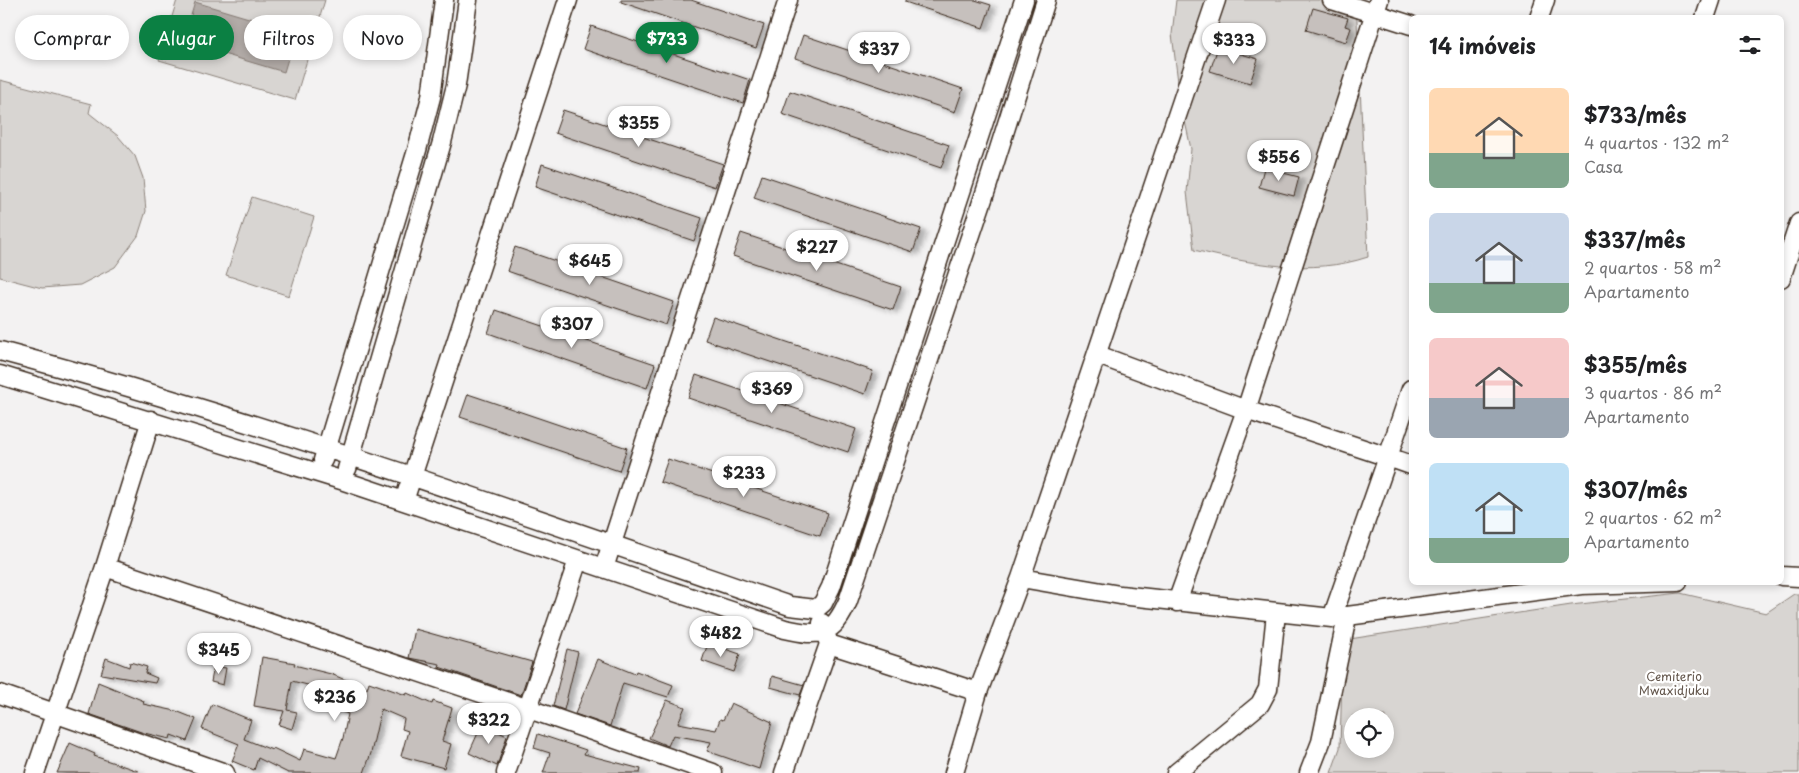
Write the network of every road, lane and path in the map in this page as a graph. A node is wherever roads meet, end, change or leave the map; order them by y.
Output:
1 (444, 0) edge
2 (468, 0) edge
3 (568, 0) edge
4 (788, 0) edge
5 (1024, 0) edge
6 (1046, 0) edge
7 (1216, 0) edge
8 (1332, 0) edge
9 (1545, 0) edge
10 (1711, 0) edge
11 (1377, 6) edge
12 (1540, 15) edge
13 (1706, 15) edge
14 (1409, 24) edge
15 (1799, 223) edge
16 (1784, 269) edge
17 (0, 351) edge
18 (1098, 355) junction
19 (0, 376) edge
20 (1409, 395) edge
21 (1246, 410) junction
22 (151, 420) junction
23 (326, 450) junction
24 (1388, 457) junction
25 (351, 458) junction
26 (1409, 464) edge
27 (319, 473) junction
28 (412, 477) junction
29 (344, 480) junction
30 (404, 501) junction
31 (611, 544) junction
32 (578, 560) junction
33 (105, 567) junction
34 (604, 568) junction
35 (1784, 576) edge
36 (1799, 577) edge
37 (1022, 578) junction
38 (1581, 585) edge
39 (1522, 589) edge
40 (1176, 602) junction
41 (816, 609) junction
42 (1276, 613) junction
43 (1340, 618) junction
44 (827, 638) junction
45 (978, 692) junction
46 (0, 694) edge
47 (526, 708) junction
48 (55, 713) junction
49 (197, 768) edge
50 (35, 773) edge
51 (225, 773) edge
52 (506, 773) edge
53 (713, 773) edge
54 (784, 773) edge
55 (954, 773) edge
56 (1176, 773) edge
57 (1309, 773) edge

1 - 23 street
2 - 25 street
3 - 28 street
4 - 31 street
5 - 41 street
6 - 44 street
7 - 18 street
8 - 11 street
9 - 12 street
10 - 13 street
11 - 14 street
11 - 21 street
15 - 16 street
17 - 23 street
18 - 21 street
18 - 37 street
19 - 22 street
20 - 24 street
21 - 24 street
21 - 40 street
22 - 27 street
22 - 33 street
23 - 25 street
23 - 27 street
24 - 26 street
24 - 43 street
25 - 28 street
25 - 29 street
27 - 29 street
28 - 30 street
28 - 31 street
29 - 30 street
30 - 32 street
31 - 34 street
31 - 41 street
32 - 34 street
32 - 47 street
33 - 47 street
33 - 48 street
34 - 44 street
35 - 36 street
37 - 40 street
37 - 45 street
38 - 39 street
39 - 43 street
40 - 42 street
41 - 44 street
42 - 43 street
42 - 56 street
43 - 57 street
44 - 45 street
44 - 54 street
45 - 55 street
46 - 48 street
47 - 52 street
47 - 53 street
48 - 49 street
48 - 50 street
49 - 51 street

